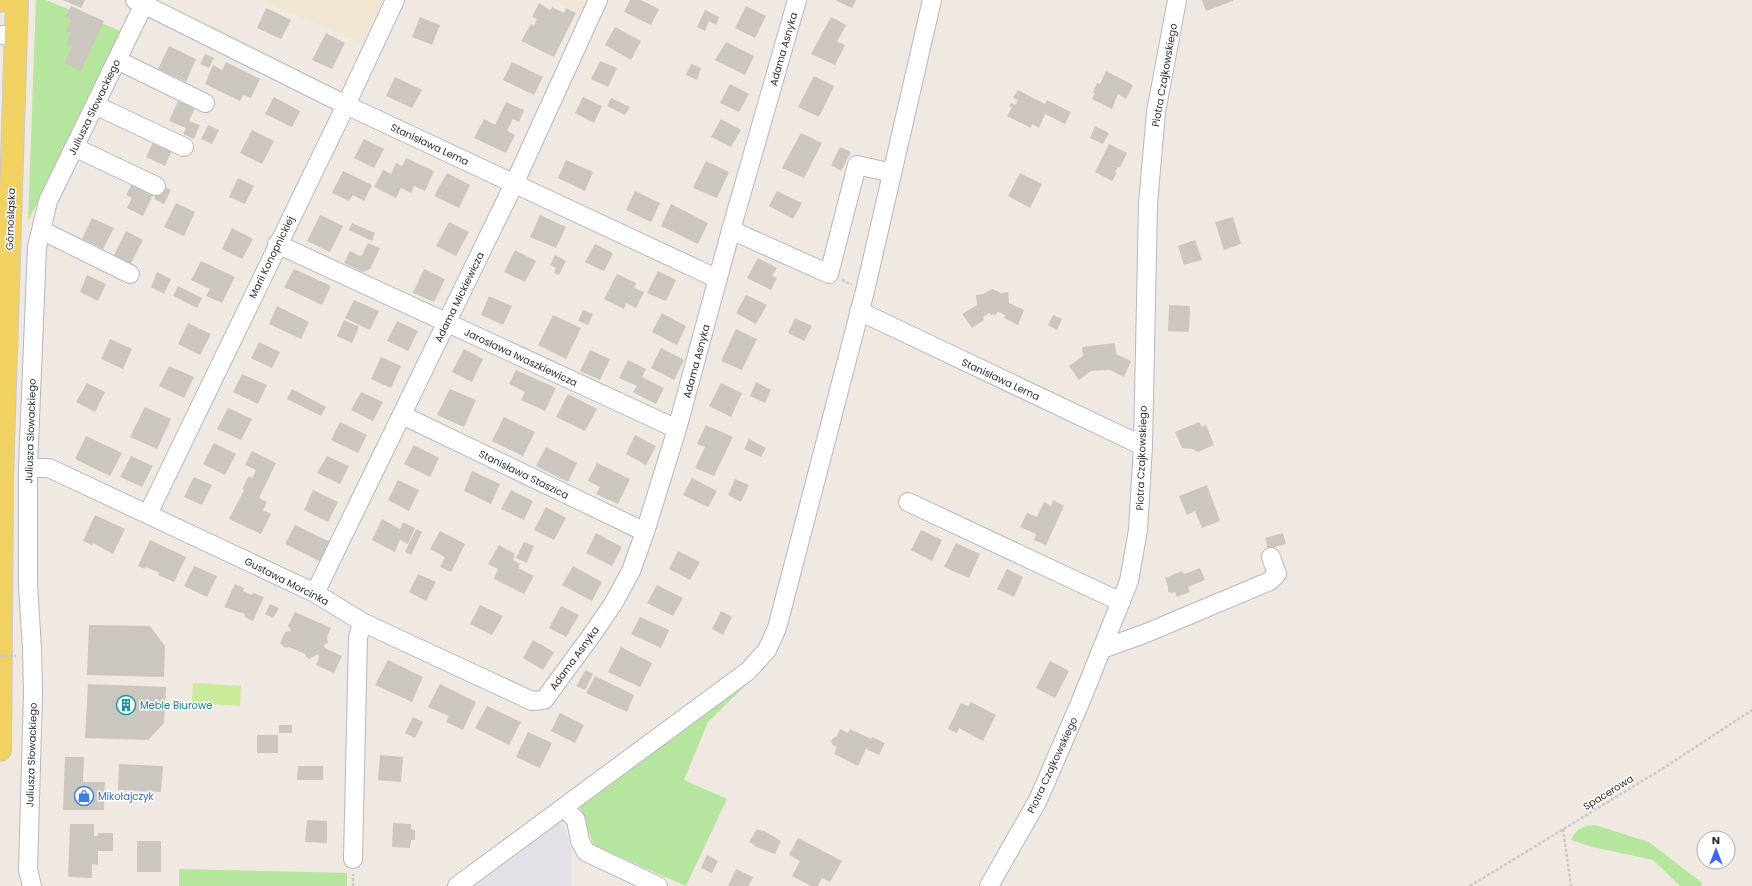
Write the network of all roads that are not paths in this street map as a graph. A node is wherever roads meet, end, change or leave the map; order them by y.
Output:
1 (17, 0) edge
2 (395, 0) edge
3 (598, 0) edge
4 (797, 0) edge
5 (932, 0) edge
6 (1177, 0) edge
7 (142, 2) edge
8 (8, 35) edge
9 (117, 60) junction
10 (205, 103) dead end
11 (95, 105) junction
12 (346, 105) junction
13 (74, 147) junction
14 (184, 147) dead end
15 (892, 173) junction
16 (514, 184) junction
17 (156, 186) dead end
18 (41, 230) junction
19 (731, 230) junction
20 (277, 244) junction
21 (130, 274) dead end
22 (718, 279) junction
23 (859, 311) junction
24 (446, 323) junction
25 (402, 415) junction
26 (677, 429) junction
27 (1142, 446) junction
28 (28, 468) junction
29 (908, 502) dead end
30 (148, 514) junction
31 (645, 532) junction
32 (1271, 557) dead end
33 (315, 593) junction
34 (1120, 602) junction
35 (362, 622) junction
36 (1102, 649) junction
37 (544, 700) joint
38 (0, 750) edge
39 (564, 807) junction
40 (353, 859) dead end
41 (32, 886) edge
42 (457, 886) edge
43 (658, 886) edge
44 (989, 886) edge

1 - 8 main road, Górnośląska
2 - 12 street, Marii Konopnickiej
3 - 16 street, Adama Mickiewicza
4 - 19 street, Adama Asnyka
5 - 15 street
6 - 27 street, Piotra Czajkowskiego
7 - 9 street, Juliusza Słowackiego
7 - 12 street, Stanisława Lema
8 - 38 main road, Górnośląska
9 - 10 street
9 - 11 street, Juliusza Słowackiego
11 - 13 street, Juliusza Słowackiego
11 - 14 street
12 - 16 street, Stanisława Lema
12 - 20 street, Marii Konopnickiej
13 - 17 street
13 - 18 street, Juliusza Słowackiego
15 - 19 street
15 - 23 street
16 - 22 street, Stanisława Lema
16 - 24 street, Adama Mickiewicza
18 - 21 street
18 - 28 street, Juliusza Słowackiego
19 - 22 street, Adama Asnyka
20 - 24 street, Jarosława Iwaszkiewicza
20 - 30 street, Marii Konopnickiej
22 - 26 street, Adama Asnyka
23 - 27 street, Stanisława Lema
23 - 39 street
24 - 25 street, Adama Mickiewicza
24 - 26 street, Jarosława Iwaszkiewicza
25 - 31 street, Stanisława Staszica
25 - 33 street, Adama Mickiewicza
26 - 31 street, Adama Asnyka
27 - 34 street, Piotra Czajkowskiego
28 - 30 street, Gustawa Morcinka
28 - 41 street, Juliusza Słowackiego
29 - 34 street
30 - 33 street, Gustawa Morcinka
31 - 37 street, Adama Asnyka
32 - 36 street
33 - 35 street, Gustawa Morcinka
34 - 36 street, Piotra Czajkowskiego
35 - 37 street, Gustawa Morcinka
35 - 40 street
36 - 44 street, Piotra Czajkowskiego
39 - 42 street
39 - 43 street

